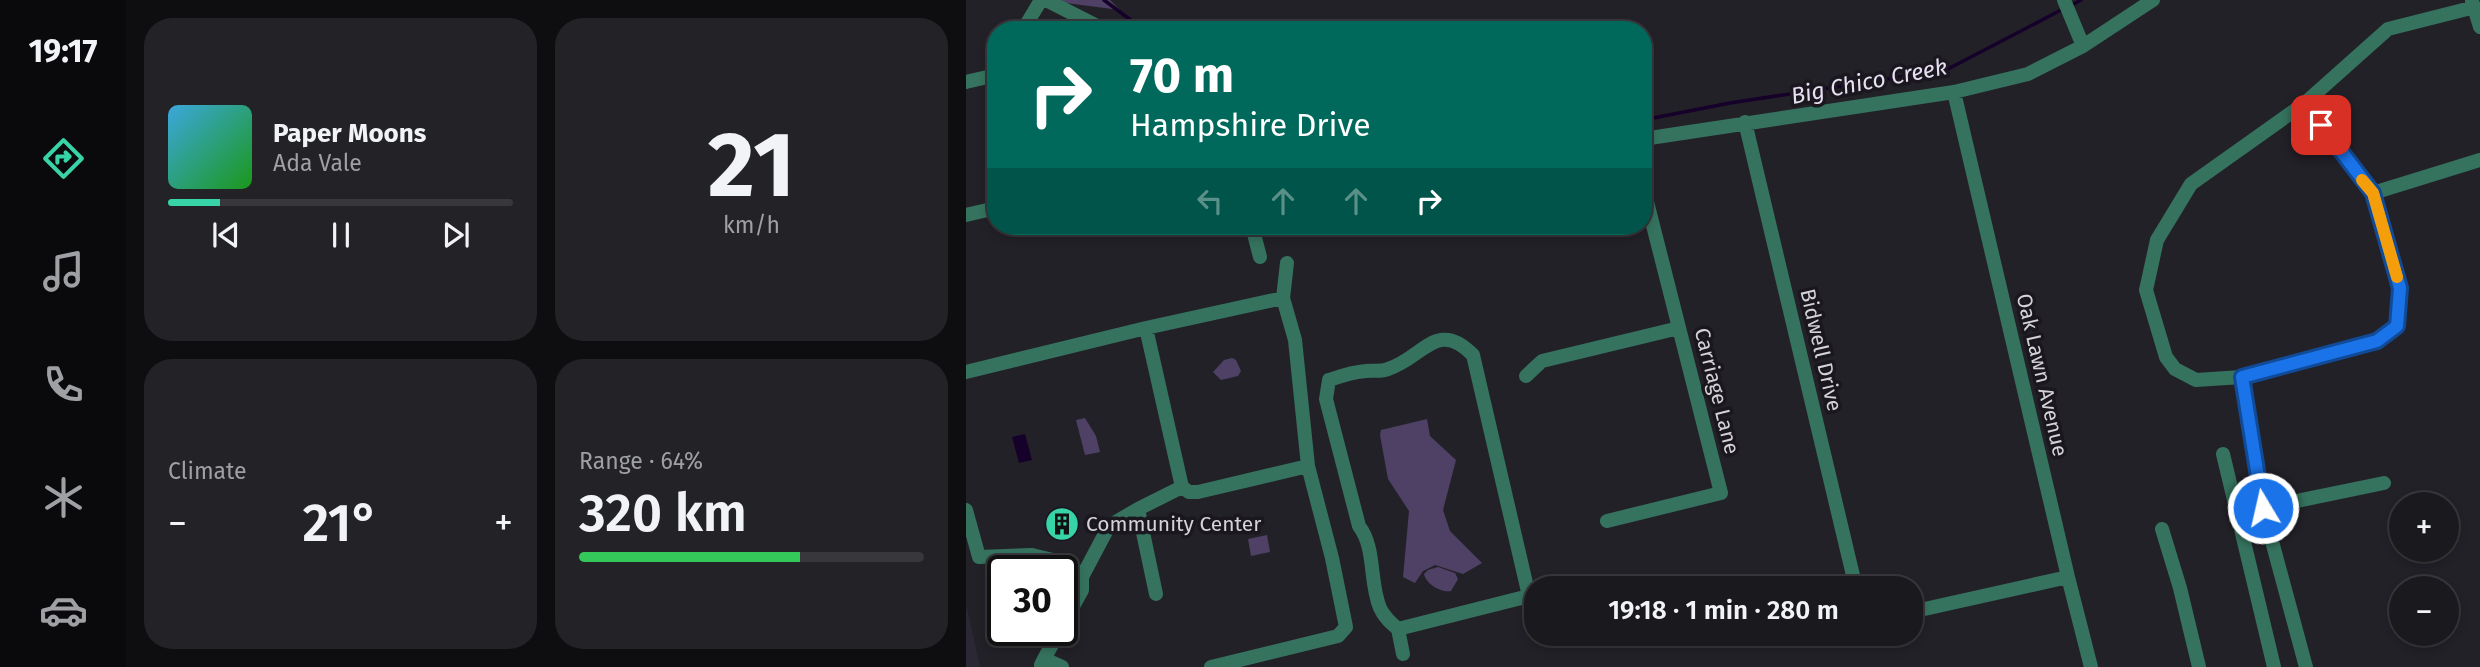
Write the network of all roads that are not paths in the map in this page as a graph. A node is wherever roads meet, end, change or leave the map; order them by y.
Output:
1 (1041, 0) edge
2 (1046, 0) edge
3 (2064, 0) edge
4 (2153, 0) edge
5 (2474, 4) edge
6 (1028, 21) edge
7 (1087, 21) edge
8 (2480, 27) edge
9 (2083, 46) junction
10 (987, 77) edge
11 (966, 82) edge
12 (1954, 92) junction
13 (2305, 103) junction
14 (1745, 122) junction
15 (1652, 138) edge
16 (2480, 160) edge
17 (2373, 193) junction
18 (987, 210) edge
19 (966, 215) edge
20 (1652, 222) edge
21 (1254, 235) edge
22 (1260, 257) dead end
23 (1287, 263) dead end
24 (1283, 298) junction
25 (1146, 328) junction
26 (1679, 328) junction
27 (966, 372) edge
28 (1526, 376) dead end
29 (2242, 377) junction
30 (2223, 454) dead end
31 (1308, 466) junction
32 (2384, 483) dead end
33 (1182, 487) junction
34 (2263, 508) junction
35 (1138, 509) junction
36 (966, 510) edge
37 (1607, 521) dead end
38 (2162, 530) dead end
39 (1525, 576) edge
40 (1853, 576) edge
41 (1082, 577) junction
42 (2068, 577) junction
43 (1156, 594) dead end
44 (1078, 597) edge
45 (1524, 598) edge
46 (1923, 609) edge
47 (1398, 629) junction
48 (1052, 646) edge
49 (1403, 654) dead end
50 (1042, 663) edge
51 (1062, 667) edge
52 (1211, 667) edge
53 (2091, 667) edge
54 (2199, 667) edge
55 (2274, 667) edge
56 (2306, 667) edge

1 - 6 street
2 - 7 street
3 - 9 street
4 - 9 street
5 - 8 street
5 - 13 street
9 - 12 street
10 - 11 street
12 - 14 street
12 - 42 street, Oak Lawn Avenue
13 - 17 street
13 - 29 street
14 - 15 street
14 - 40 street, Bidwell Drive
16 - 17 street
17 - 29 street
18 - 19 street
20 - 26 street, Carriage Lane
21 - 22 street
23 - 24 street
24 - 25 street
24 - 31 street
25 - 27 street
25 - 33 street
26 - 28 street
26 - 37 street, Carriage Lane
29 - 34 street
30 - 55 street
31 - 33 street
31 - 52 street
32 - 34 street
33 - 35 street
34 - 56 street
35 - 41 street
35 - 43 street
36 - 41 street
38 - 54 street
39 - 47 street
41 - 44 street
42 - 46 street
42 - 53 street, Oak Lawn Avenue
45 - 47 street
47 - 49 street
48 - 50 street
50 - 51 street

